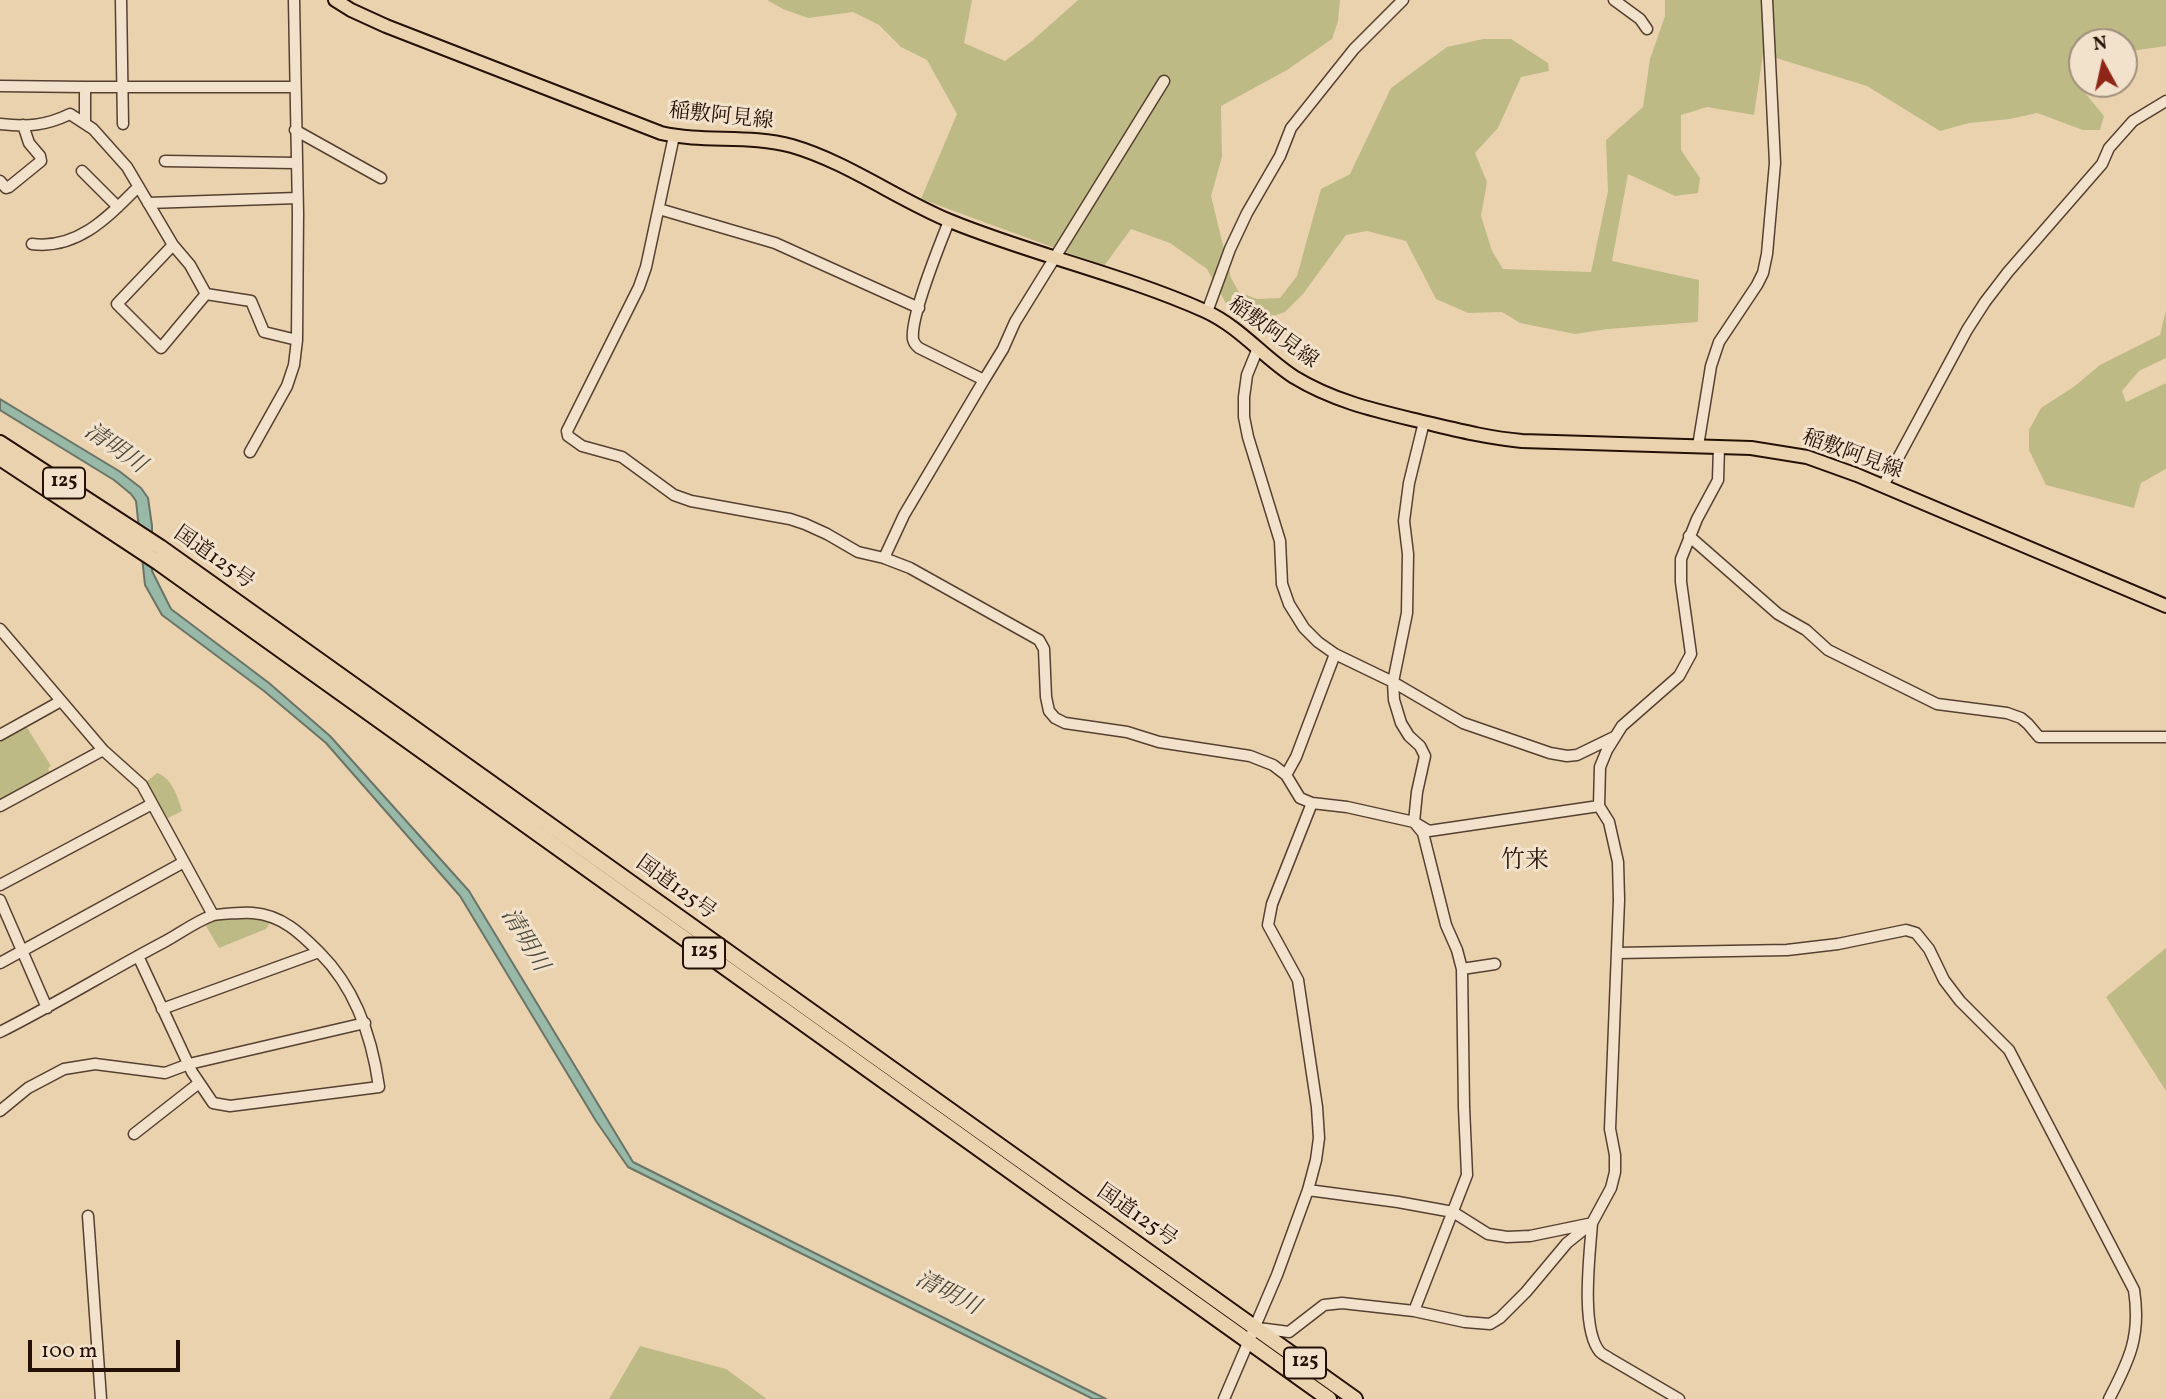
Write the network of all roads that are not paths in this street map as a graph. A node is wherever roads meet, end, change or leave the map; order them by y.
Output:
1 (121, 0) edge
2 (293, 0) edge
3 (335, 0) edge
4 (1404, 0) edge
5 (1614, 0) edge
6 (1768, 0) edge
7 (1647, 29) dead end
8 (1164, 81) dead end
9 (0, 86) edge
10 (85, 87) junction
11 (121, 87) junction
12 (294, 87) junction
13 (2166, 101) edge
14 (0, 124) edge
15 (85, 124) junction
16 (123, 124) dead end
17 (23, 125) junction
18 (295, 130) junction
19 (674, 136) junction
20 (165, 161) dead end
21 (296, 163) junction
22 (82, 171) dead end
23 (381, 178) dead end
24 (0, 181) edge
25 (138, 187) junction
26 (297, 198) junction
27 (148, 203) junction
28 (118, 207) junction
29 (659, 209) junction
30 (949, 221) junction
31 (32, 244) dead end
32 (173, 245) junction
33 (1056, 259) junction
34 (206, 294) junction
35 (919, 308) junction
36 (1207, 312) junction
37 (297, 340) junction
38 (1258, 348) junction
39 (984, 380) junction
40 (1424, 422) junction
41 (0, 443) edge
42 (1698, 446) junction
43 (1719, 447) junction
44 (250, 452) dead end
45 (0, 458) edge
46 (1883, 486) junction
47 (1689, 537) junction
48 (884, 558) junction
49 (2166, 606) edge
50 (0, 629) edge
51 (1335, 654) junction
52 (1393, 682) junction
53 (61, 701) junction
54 (1, 731) edge
55 (1614, 737) junction
56 (2166, 737) edge
57 (103, 750) junction
58 (1286, 775) junction
59 (1312, 803) junction
60 (152, 804) junction
61 (0, 806) edge
62 (1599, 806) junction
63 (1414, 822) junction
64 (184, 862) junction
65 (0, 885) edge
66 (0, 900) edge
67 (213, 915) junction
68 (23, 950) junction
69 (319, 952) junction
70 (1616, 953) junction
71 (138, 956) junction
72 (0, 963) edge
73 (1495, 964) dead end
74 (1462, 969) junction
75 (47, 1008) junction
76 (162, 1009) junction
77 (365, 1023) junction
78 (0, 1032) edge
79 (189, 1064) junction
80 (199, 1083) junction
81 (0, 1111) edge
82 (134, 1134) dead end
83 (1308, 1190) junction
84 (1453, 1212) junction
85 (88, 1216) dead end
86 (1592, 1223) junction
87 (1414, 1311) junction
88 (1255, 1328) junction
89 (1249, 1342) junction
90 (101, 1399) edge
91 (1224, 1399) edge
92 (1329, 1399) edge
93 (1355, 1399) edge
94 (1679, 1399) edge
95 (2109, 1399) edge

1 - 11 street
2 - 12 street
3 - 19 main road, 稲敷阿見線
4 - 36 street
5 - 7 street
6 - 42 street
8 - 33 street
9 - 10 street
10 - 11 street
10 - 15 street
11 - 12 street
11 - 16 street
12 - 18 street
13 - 46 street
14 - 17 street
15 - 17 street
15 - 25 street
17 - 24 street
18 - 21 street
18 - 23 street
19 - 29 street
19 - 30 main road, 稲敷阿見線
20 - 21 street
21 - 26 street
22 - 28 street
25 - 27 street
25 - 28 street
26 - 27 street
26 - 37 street
27 - 32 street
28 - 31 street
29 - 35 street
29 - 48 street
30 - 33 main road, 稲敷阿見線
30 - 35 street
32 - 34 street
32 - 34 street
33 - 36 main road, 稲敷阿見線
33 - 39 street
34 - 37 street
35 - 39 street
36 - 38 main road, 稲敷阿見線
37 - 44 street
38 - 40 main road, 稲敷阿見線
38 - 51 street
39 - 48 street
40 - 42 main road, 稲敷阿見線
40 - 52 street
41 - 88 highway, 国道125号 / 125
42 - 43 main road, 稲敷阿見線
43 - 46 main road, 稲敷阿見線
43 - 47 street
45 - 89 highway, 国道125号 / 125
46 - 49 main road, 稲敷阿見線
47 - 55 street
47 - 56 street
48 - 58 street
50 - 53 street
51 - 52 street
51 - 58 street
52 - 55 street
52 - 63 street
53 - 54 street
53 - 57 street
55 - 62 street
57 - 60 street
57 - 61 street
58 - 59 street
59 - 63 street
59 - 83 street
60 - 64 street
60 - 65 street
62 - 63 street
62 - 70 street
63 - 74 street
64 - 67 street
64 - 68 street
66 - 68 street
67 - 69 street
67 - 71 street
68 - 72 street
68 - 75 street
69 - 76 street
69 - 77 street
70 - 86 street
70 - 95 street
71 - 75 street
71 - 76 street
73 - 74 street
74 - 84 street
75 - 78 street
76 - 79 street
77 - 79 street
77 - 80 street
79 - 80 street
79 - 81 street
80 - 82 street
83 - 84 street
83 - 88 street
84 - 86 street
84 - 87 street
85 - 90 street
86 - 87 street
86 - 94 street
87 - 88 street
88 - 89 street
88 - 93 highway, 国道125号 / 125
89 - 91 street
89 - 92 highway, 国道125号 / 125

